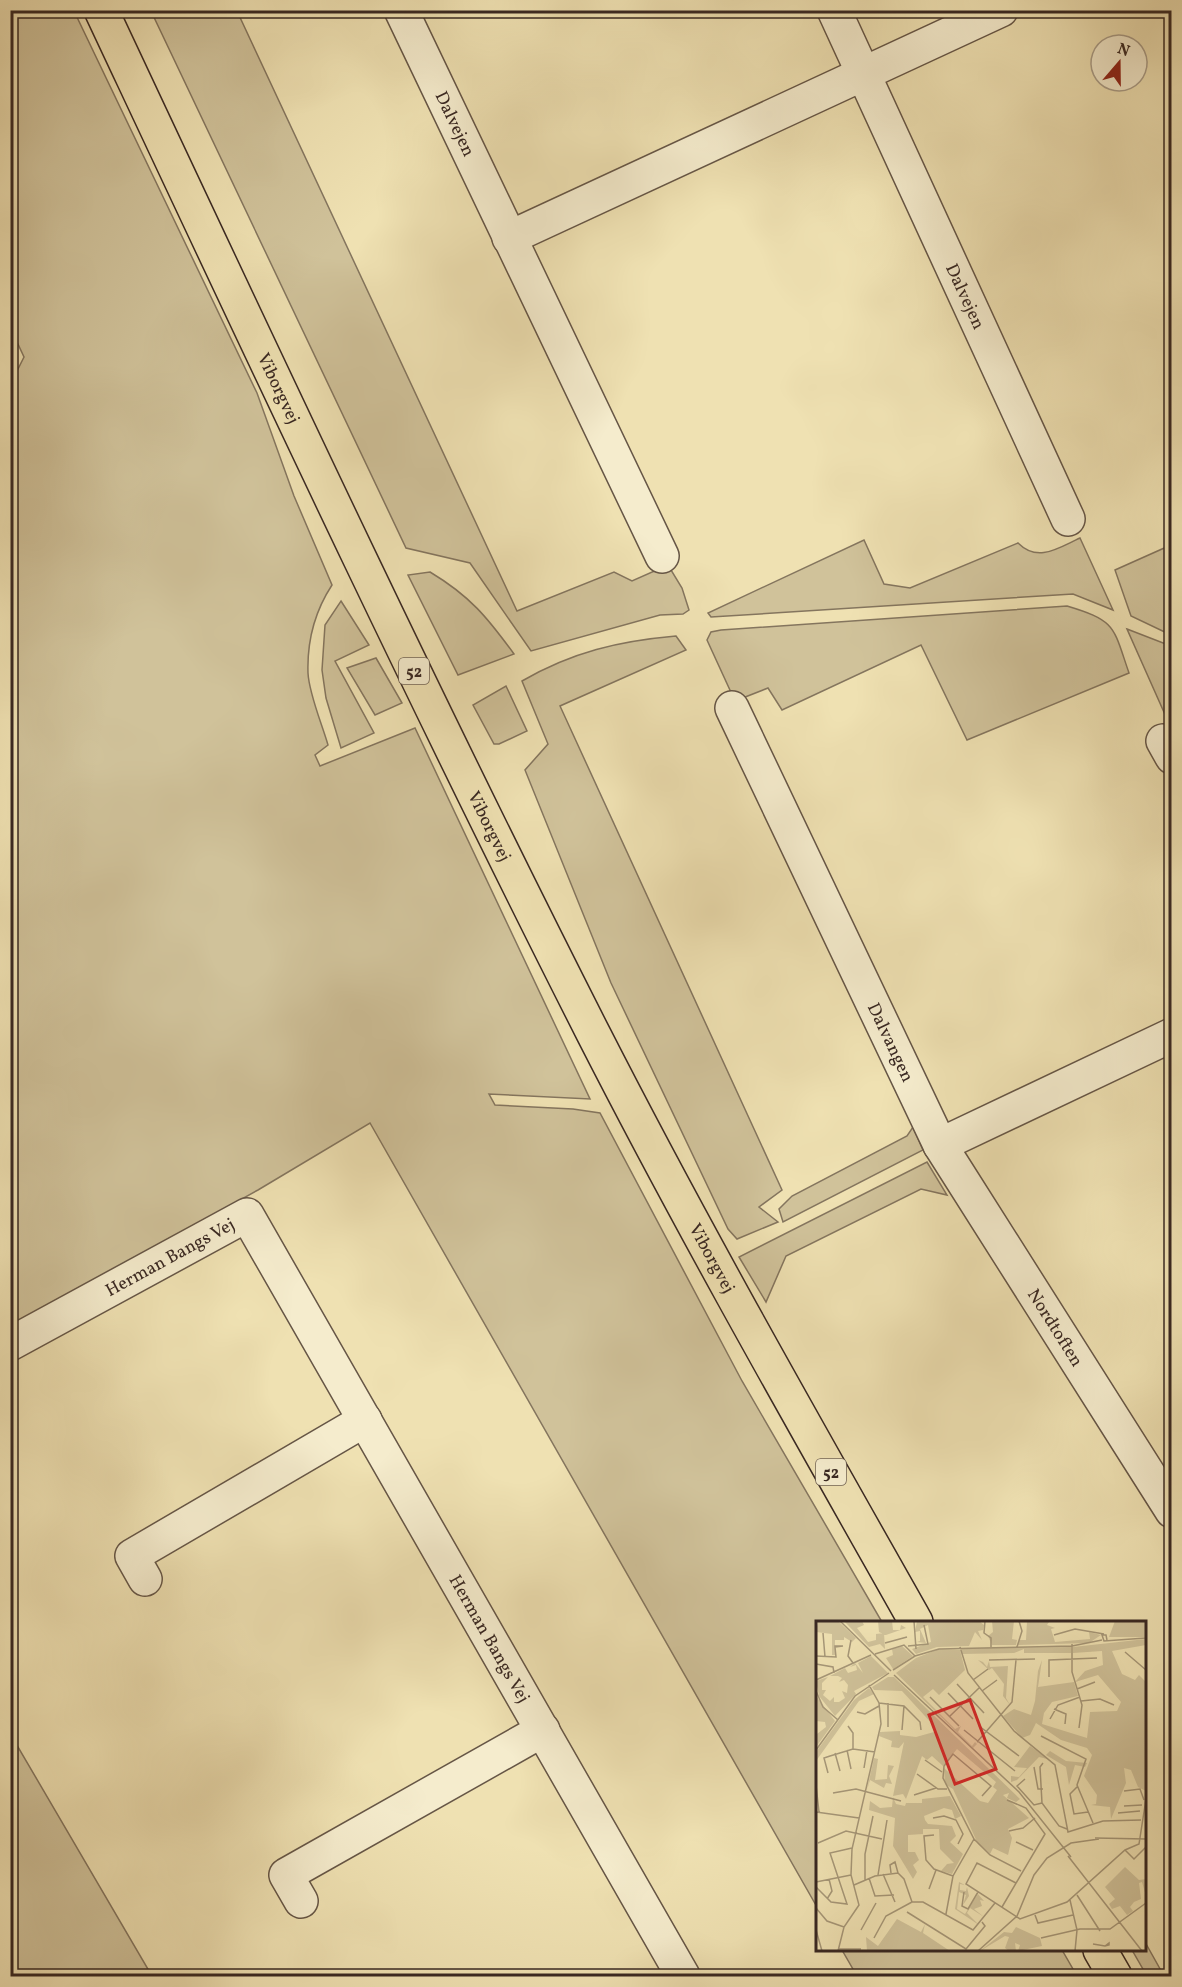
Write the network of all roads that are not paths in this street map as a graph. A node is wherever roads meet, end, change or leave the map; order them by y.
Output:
1 (101, 10) edge
2 (401, 10) edge
3 (834, 10) edge
4 (1001, 10) edge
5 (864, 74) junction
6 (508, 238) junction
7 (1068, 519) dead end
8 (662, 556) dead end
9 (732, 708) dead end
10 (1172, 1035) edge
11 (940, 1145) junction
12 (10, 1344) edge
13 (365, 1420) junction
14 (1172, 1511) edge
15 (145, 1578) dead end
16 (915, 1621) edge
17 (543, 1730) junction
18 (301, 1900) dead end
19 (1101, 1951) edge
20 (683, 1977) edge
21 (1115, 1977) edge

1 - 16 main road, Viborgvej / 52
2 - 6 street, Dalvejen
3 - 5 street, Dalvejen
4 - 5 street
5 - 6 street
5 - 7 street, Dalvejen
6 - 8 street, Dalvejen
9 - 11 street, Dalvangen
10 - 11 street
11 - 14 street, Nordtoften
12 - 13 street, Herman Bangs Vej
13 - 15 street
13 - 17 street, Herman Bangs Vej
17 - 18 street
17 - 20 street, Herman Bangs Vej
19 - 21 main road

